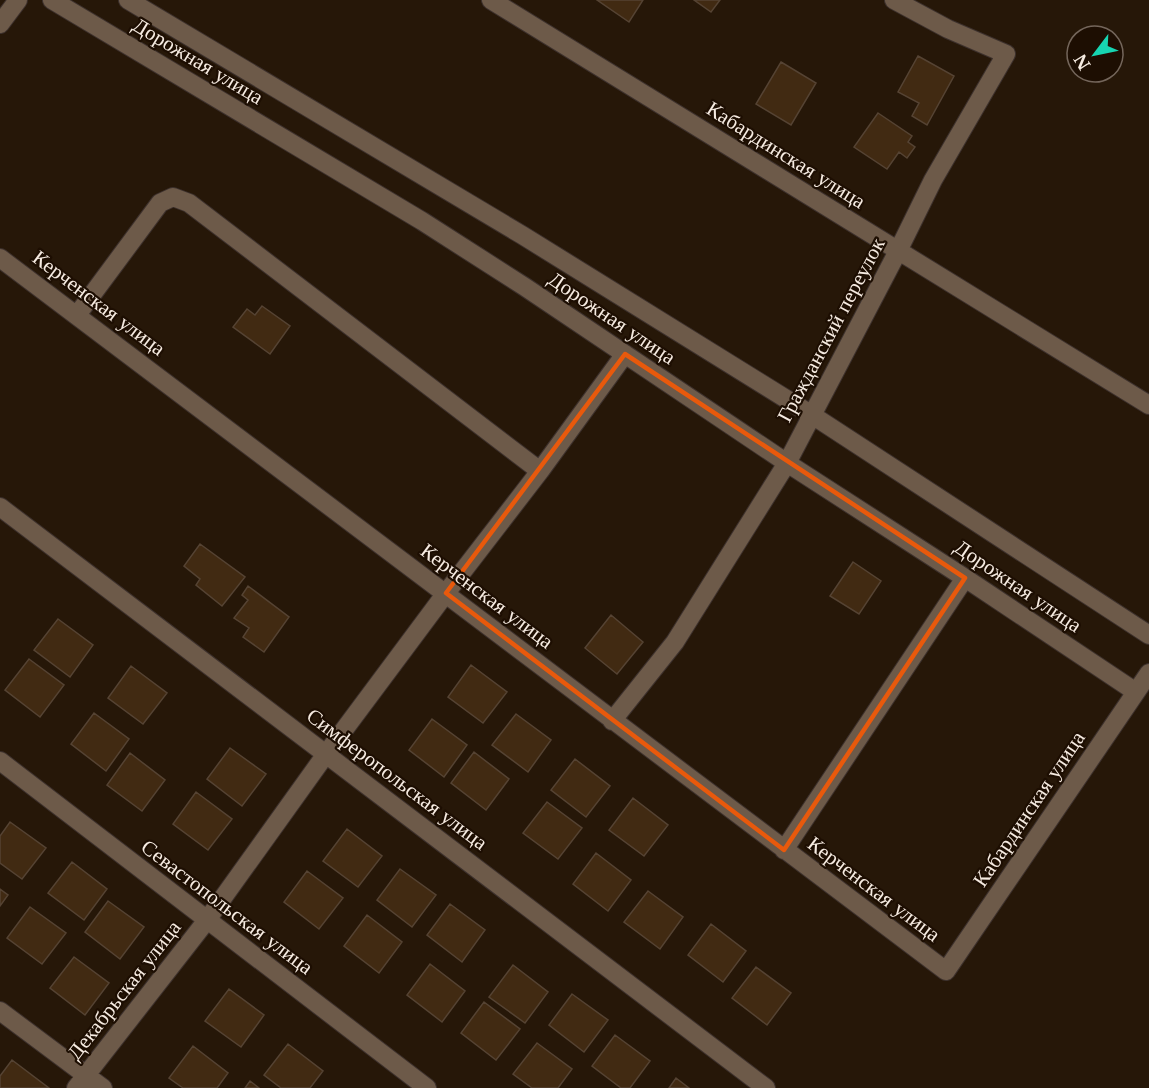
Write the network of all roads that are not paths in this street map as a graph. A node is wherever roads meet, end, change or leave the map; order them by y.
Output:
1 (18, 0) edge
2 (52, 0) edge
3 (128, 0) edge
4 (490, 0) edge
5 (894, 0) edge
6 (0, 24) edge
7 (898, 251) junction
8 (0, 258) edge
9 (77, 315) junction
10 (625, 354) junction
11 (1149, 405) edge
12 (812, 415) junction
13 (787, 463) junction
14 (540, 471) junction
15 (0, 507) edge
16 (965, 578) junction
17 (446, 593) junction
18 (1149, 635) edge
19 (1149, 673) edge
20 (1136, 692) junction
21 (612, 721) junction
22 (326, 754) junction
23 (0, 761) edge
24 (784, 850) junction
25 (207, 920) junction
26 (946, 971) joint
27 (0, 1011) edge
28 (81, 1082) edge
29 (103, 1088) edge
30 (427, 1088) edge
31 (766, 1088) edge

1 - 6 street
2 - 10 street, Дорожная улица
3 - 12 street, Дорожная улица
4 - 7 street, Кабардинская улица
5 - 7 street, Гражданский переулок
7 - 11 street, Кабардинская улица
7 - 12 street, Гражданский переулок
8 - 9 street, Керченская улица
9 - 14 street
9 - 17 street, Керченская улица
10 - 13 street, Дорожная улица
10 - 14 street, Декабрьская улица
12 - 13 street, Гражданский переулок
12 - 18 street, Дорожная улица
13 - 16 street, Дорожная улица
13 - 21 street, Гражданский переулок
14 - 17 street, Декабрьская улица
15 - 22 street, Симферопольская улица
16 - 20 street, Дорожная улица
16 - 24 street
17 - 21 street, Керченская улица
17 - 22 street, Декабрьская улица
19 - 20 street, Кабардинская улица
20 - 26 street, Кабардинская улица
21 - 24 street, Керченская улица
22 - 25 street, Декабрьская улица
22 - 31 street, Симферопольская улица
23 - 25 street, Севастопольская улица
24 - 26 street, Керченская улица
25 - 28 street, Декабрьская улица
25 - 30 street, Севастопольская улица
27 - 28 street
28 - 29 street

